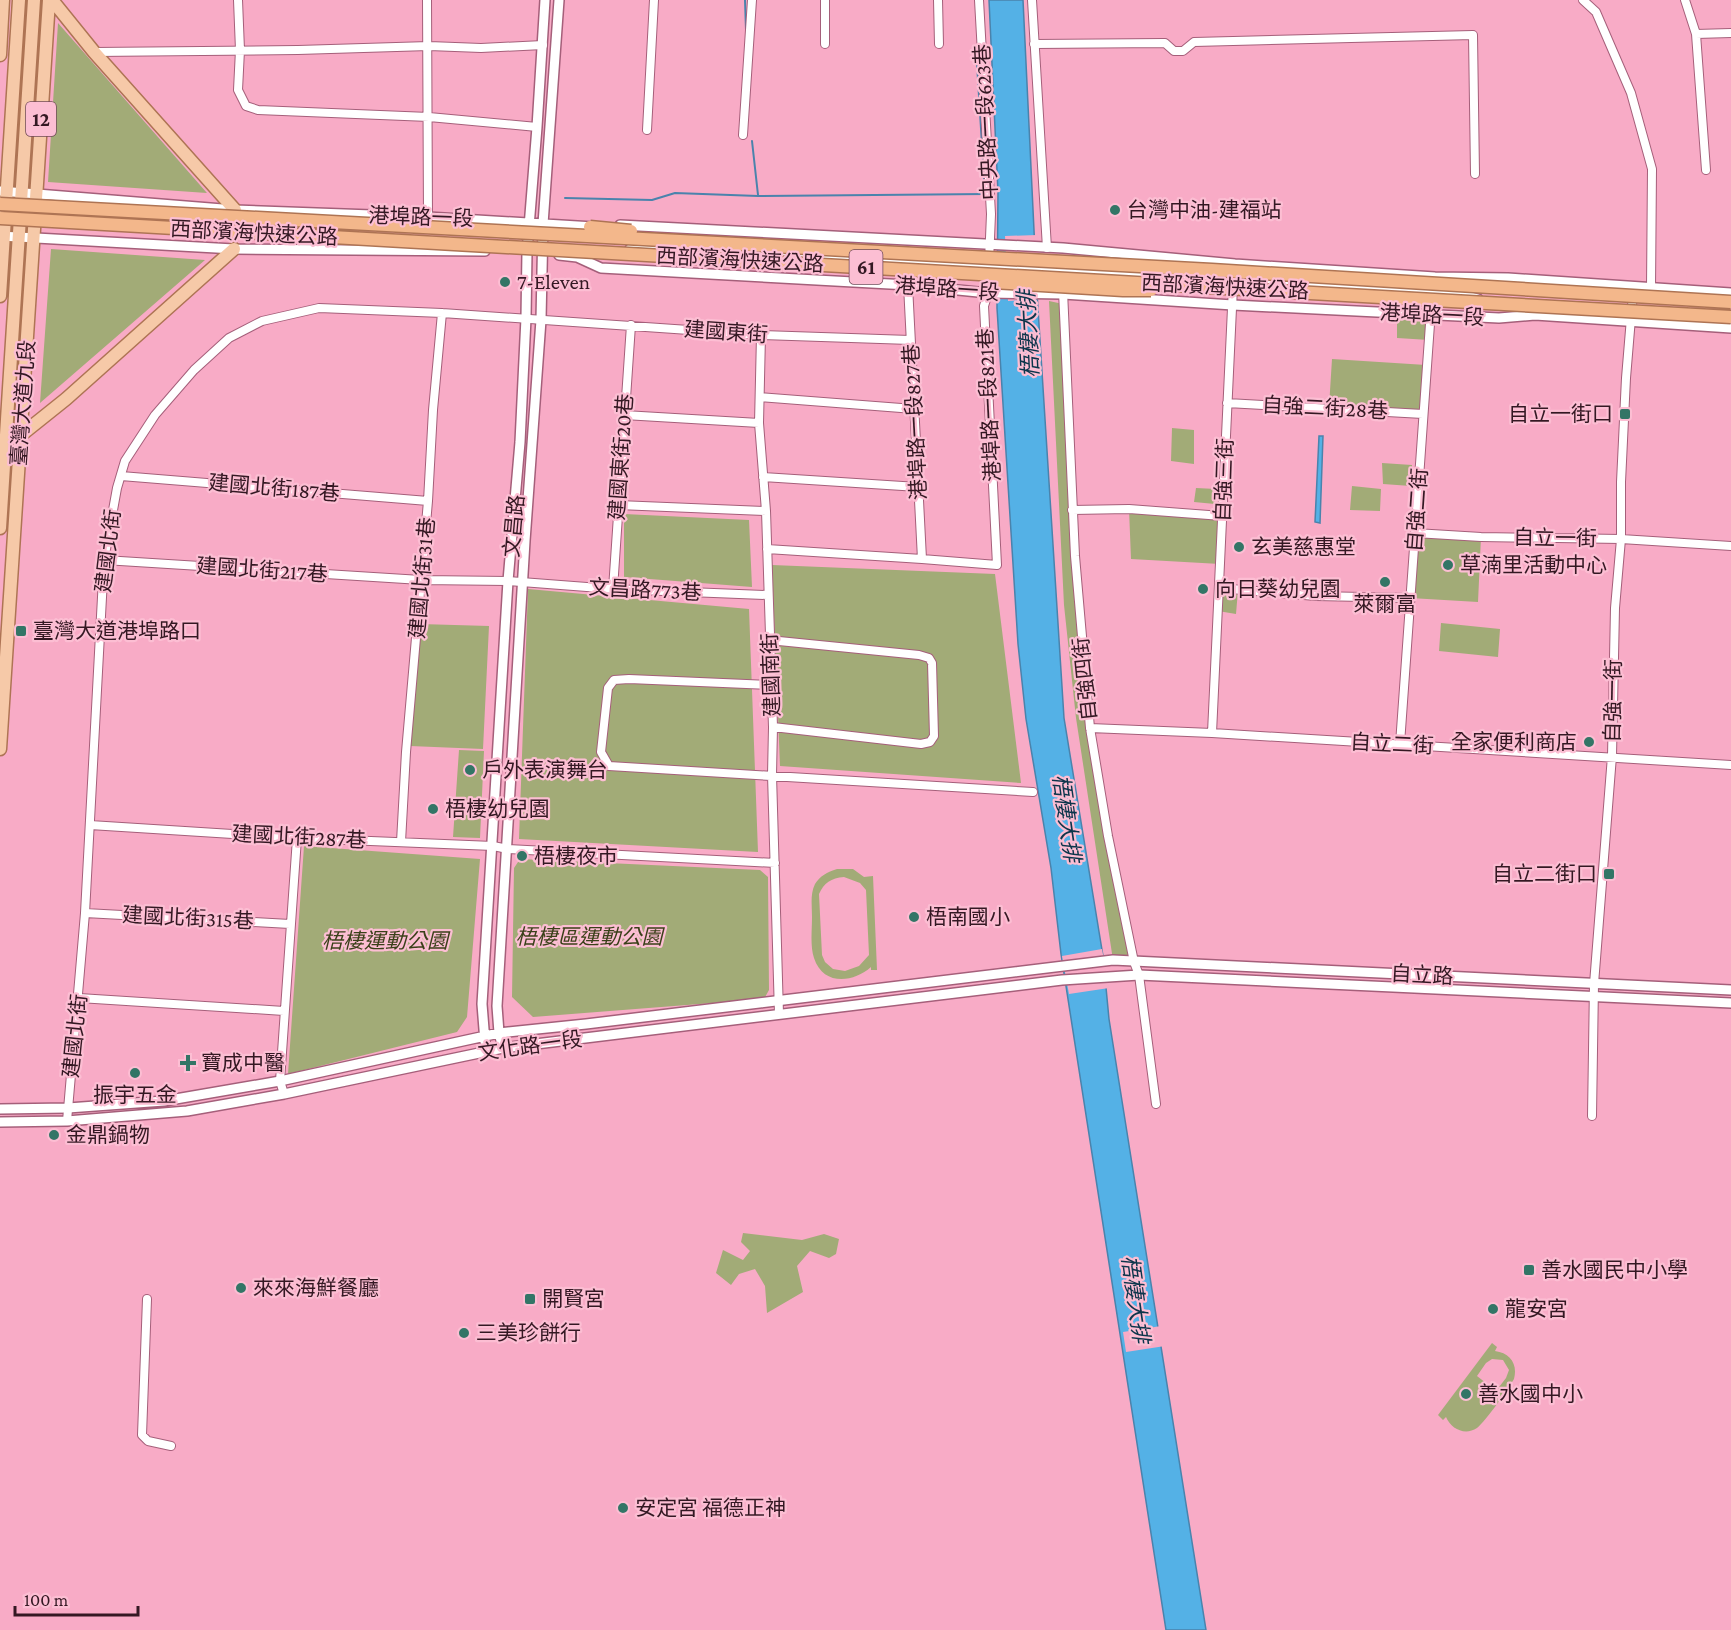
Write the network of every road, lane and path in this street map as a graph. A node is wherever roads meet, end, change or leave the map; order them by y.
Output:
1 (3, 0) edge
2 (19, 0) edge
3 (34, 0) edge
4 (50, 0) edge
5 (238, 0) edge
6 (428, 0) edge
7 (545, 0) edge
8 (560, 0) edge
9 (654, 0) edge
10 (752, 0) edge
11 (825, 0) edge
12 (938, 0) edge
13 (979, 0) edge
14 (1032, 0) edge
15 (1584, 0) edge
16 (1685, 0) edge
17 (1731, 33) edge
18 (1696, 34) junction
19 (939, 44) dead end
20 (1034, 44) junction
21 (543, 45) junction
22 (825, 45) dead end
23 (429, 46) junction
24 (240, 50) junction
25 (94, 52) junction
26 (0, 55) edge
27 (429, 117) junction
28 (537, 126) junction
29 (647, 130) dead end
30 (743, 135) dead end
31 (1706, 170) dead end
32 (1475, 174) dead end
33 (3, 191) edge
34 (21, 192) junction
35 (37, 193) junction
36 (0, 204) edge
37 (236, 210) junction
38 (428, 217) junction
39 (0, 218) edge
40 (529, 222) junction
41 (543, 224) junction
42 (590, 227) junction
43 (2, 236) edge
44 (19, 237) junction
45 (34, 238) junction
46 (990, 245) junction
47 (665, 247) junction
48 (1047, 248) junction
49 (234, 249) junction
50 (1063, 249) junction
51 (526, 252) junction
52 (542, 254) junction
53 (577, 257) junction
54 (1235, 264) junction
55 (988, 265) junction
56 (1063, 269) junction
57 (1212, 270) junction
58 (1435, 277) junction
59 (1234, 279) junction
60 (1536, 280) junction
61 (908, 285) junction
62 (1214, 286) junction
63 (1634, 286) junction
64 (1651, 288) junction
65 (1432, 292) junction
66 (988, 293) junction
67 (1731, 293) edge
68 (1063, 294) junction
69 (1461, 294) junction
70 (0, 296) edge
71 (1731, 302) edge
72 (1233, 305) junction
73 (442, 313) junction
74 (1430, 315) junction
75 (1535, 315) junction
76 (1731, 317) edge
77 (526, 318) junction
78 (541, 320) junction
79 (1631, 323) junction
80 (631, 325) junction
81 (1731, 328) edge
82 (761, 335) junction
83 (910, 340) junction
84 (760, 397) junction
85 (1227, 403) junction
86 (914, 409) junction
87 (1423, 414) junction
88 (624, 415) junction
89 (759, 423) junction
90 (3, 434) edge
91 (21, 435) junction
92 (121, 476) junction
93 (763, 477) junction
94 (918, 487) junction
95 (428, 501) junction
96 (618, 505) junction
97 (1072, 510) junction
98 (766, 511) junction
99 (1222, 516) junction
100 (0, 528) edge
101 (1415, 533) junction
102 (1621, 539) junction
103 (1731, 546) edge
104 (767, 549) junction
105 (922, 559) junction
106 (104, 560) junction
107 (421, 580) junction
108 (508, 581) junction
109 (523, 583) junction
110 (1219, 588) junction
111 (613, 589) junction
112 (767, 595) junction
113 (1410, 598) junction
114 (769, 640) junction
115 (771, 685) junction
116 (773, 727) junction
117 (1089, 729) junction
118 (1212, 733) junction
119 (1400, 744) junction
120 (0, 748) edge
121 (1612, 756) junction
122 (1731, 765) edge
123 (772, 775) junction
124 (1032, 792) dead end
125 (90, 825) junction
126 (297, 838) junction
127 (401, 842) junction
128 (493, 846) junction
129 (508, 849) junction
130 (775, 863) junction
131 (85, 913) junction
132 (290, 924) junction
133 (1134, 962) junction
134 (1059, 966) joint
135 (1139, 975) junction
136 (1062, 980) joint
137 (1594, 984) junction
138 (1731, 990) edge
139 (1594, 996) junction
140 (79, 998) junction
141 (778, 1000) junction
142 (1731, 1003) edge
143 (284, 1011) junction
144 (778, 1014) junction
145 (499, 1033) junction
146 (484, 1036) junction
147 (503, 1048) junction
148 (486, 1051) junction
149 (280, 1081) junction
150 (284, 1094) junction
151 (1156, 1104) dead end
152 (0, 1108) edge
153 (68, 1108) junction
154 (1592, 1116) dead end
155 (67, 1121) junction
156 (0, 1122) edge
157 (147, 1299) dead end
158 (171, 1446) dead end

1 - 26 main road
2 - 33 main road, 12
3 - 34 main road, 12
4 - 25 main road
4 - 35 main road, 12
5 - 24 street
6 - 23 street
7 - 21 street, 文昌路
8 - 41 street, 文昌路
9 - 29 street
10 - 30 street
11 - 22 street
12 - 19 street
13 - 46 street, 中央路一段623巷
14 - 20 street
15 - 64 street
16 - 18 street
17 - 18 street
18 - 31 street
20 - 32 street
20 - 48 street
21 - 23 street
21 - 28 street, 文昌路
23 - 24 street
23 - 27 street
24 - 25 street
24 - 27 street
25 - 37 main road
27 - 28 street
27 - 38 street
28 - 40 street, 文昌路
33 - 34 street, 港埠路一段
33 - 43 main road, 12
34 - 35 street, 港埠路一段
34 - 44 main road, 12
35 - 37 street, 港埠路一段
35 - 45 main road, 12
36 - 57 highway, 西部濱海快速公路 / 61, bridge
37 - 38 street, 港埠路一段
38 - 40 street, 港埠路一段
39 - 62 highway, 西部濱海快速公路 / 61, bridge
40 - 41 street, 港埠路一段
40 - 51 street, 文昌路
41 - 42 street, 港埠路一段
41 - 52 street, 文昌路
42 - 46 street, 港埠路一段
42 - 47 street, 港埠路一段
42 - 57 highway, bridge
43 - 44 street, 港埠路一段
43 - 70 main road, 12
44 - 45 street, 港埠路一段
44 - 90 main road, 臺灣大道九段 / 12
45 - 49 street, 港埠路一段
45 - 91 main road, 臺灣大道九段 / 12
46 - 48 street, 港埠路一段
46 - 55 street, 港埠路一段821巷
47 - 53 street, 港埠路一段
47 - 55 street, 港埠路一段
48 - 50 street, 港埠路一段
49 - 51 street, 港埠路一段
49 - 91 main road
50 - 54 street, 港埠路一段
50 - 56 street, 自強四街
51 - 52 street, 港埠路一段
51 - 77 street, 文昌路
52 - 53 street, 港埠路一段
52 - 78 street, 文昌路
53 - 61 street, 港埠路一段
53 - 62 highway, bridge
54 - 58 street, 港埠路一段
54 - 59 street, 自強三街
55 - 56 street, 港埠路一段
55 - 66 street, 港埠路一段821巷
56 - 59 street, 港埠路一段
56 - 68 street, 自強四街
57 - 71 highway, 西部濱海快速公路 / 61, bridge
58 - 60 street, 港埠路一段
58 - 65 street, 自強二街
59 - 65 street, 港埠路一段
59 - 72 street, 自強三街
60 - 63 street, 港埠路一段
60 - 69 street, 港埠路一段
61 - 66 street, 港埠路一段
61 - 83 street, 港埠路一段827巷
62 - 76 highway, 西部濱海快速公路 / 61, bridge
63 - 64 street, 港埠路一段
63 - 79 street, 自強一街
64 - 67 street, 港埠路一段
65 - 69 street, 港埠路一段
65 - 74 street, 自強二街
66 - 68 street, 港埠路一段
66 - 105 street, 港埠路一段821巷
68 - 72 street, 港埠路一段
68 - 97 street, 自強四街
69 - 75 street, 港埠路一段
72 - 74 street, 港埠路一段
72 - 85 street, 自強三街
73 - 77 street, 建國北街
73 - 92 street, 建國北街
73 - 95 street, 建國北街31巷
74 - 75 street, 港埠路一段
74 - 87 street, 自強二街
75 - 79 street, 港埠路一段
77 - 78 street, 建國北街
77 - 108 street, 文昌路
78 - 80 street, 建國東街
78 - 109 street, 文昌路
79 - 81 street, 港埠路一段
79 - 102 street, 自強一街
80 - 82 street, 建國東街
80 - 88 street, 建國東街20巷
82 - 83 street, 建國東街
82 - 84 street, 建國南街
83 - 86 street, 港埠路一段827巷
84 - 86 street
84 - 89 street, 建國南街
85 - 87 street, 自強二街28巷
85 - 99 street, 自強三街
86 - 94 street, 港埠路一段827巷
87 - 101 street, 自強二街
88 - 89 street
88 - 96 street, 建國東街20巷
89 - 93 street, 建國南街
90 - 91 main road
90 - 100 main road, 臺灣大道九段 / 12
91 - 120 main road, 臺灣大道九段 / 12
92 - 95 street, 建國北街187巷
92 - 106 street, 建國北街
93 - 94 street
93 - 98 street, 建國南街
94 - 105 street, 港埠路一段827巷
95 - 107 street, 建國北街31巷
96 - 98 street
96 - 111 street, 建國東街20巷
97 - 99 street
97 - 117 street, 自強四街
98 - 104 street, 建國南街
99 - 110 street, 自強三街
101 - 102 street, 自立一街
101 - 113 street, 自強二街
102 - 103 street, 自立一街
102 - 121 street, 自強一街
104 - 105 street
104 - 112 street, 建國南街
106 - 107 street, 建國北街217巷
106 - 125 street, 建國北街
107 - 108 street, 建國北街217巷
107 - 127 street, 建國北街31巷
108 - 109 street, 文昌路773巷
108 - 128 street, 文昌路
109 - 111 street, 文昌路773巷
109 - 129 street, 文昌路
110 - 113 street
110 - 118 street, 自強三街
111 - 112 street, 文昌路773巷
112 - 114 street, 建國南街
113 - 119 street, 自強二街
114 - 115 street, 建國南街
114 - 116 street
115 - 116 street, 建國南街
115 - 123 street
116 - 123 street, 建國南街
117 - 118 street, 自立二街
117 - 133 street, 自強四街
118 - 119 street, 自立二街
119 - 121 street, 自立二街
121 - 122 street, 自立二街
121 - 137 street, 自強一街
123 - 124 street
123 - 130 street, 建國南街
125 - 126 street, 建國北街287巷
125 - 131 street, 建國北街
126 - 127 street, 建國北街287巷
126 - 132 street
127 - 128 street, 建國北街287巷
128 - 129 street, 建國北街287巷
128 - 146 street, 文昌路
129 - 130 street, 建國北街287巷
129 - 145 street, 文昌路
130 - 141 street, 建國南街
131 - 132 street, 建國北街315巷
131 - 140 street, 建國北街
132 - 143 street
133 - 134 street, 自立路
133 - 135 street, 自強四街
133 - 137 street, 自立路
134 - 141 street, 文化路一段
135 - 136 street, 自立路
135 - 139 street, 自立路
135 - 151 street, 自強四街
136 - 144 street, 文化路一段
137 - 138 street, 自立路
137 - 139 street, 自強一街
139 - 142 street, 自立路
139 - 154 street, 自強一街
140 - 143 street
140 - 153 street, 建國北街
141 - 144 street, 建國南街
141 - 145 street, 文化路一段
143 - 149 street
144 - 147 street, 文化路一段
145 - 146 street, 文化路一段
145 - 147 street, 文昌路
146 - 148 street, 文昌路
146 - 149 street, 文化路一段
147 - 148 street, 文化路一段
148 - 150 street, 文化路一段
149 - 150 street
149 - 153 street, 文化路一段
150 - 155 street, 文化路一段
152 - 153 street, 文化路一段
153 - 155 street, 建國北街
155 - 156 street, 文化路一段
157 - 158 street

